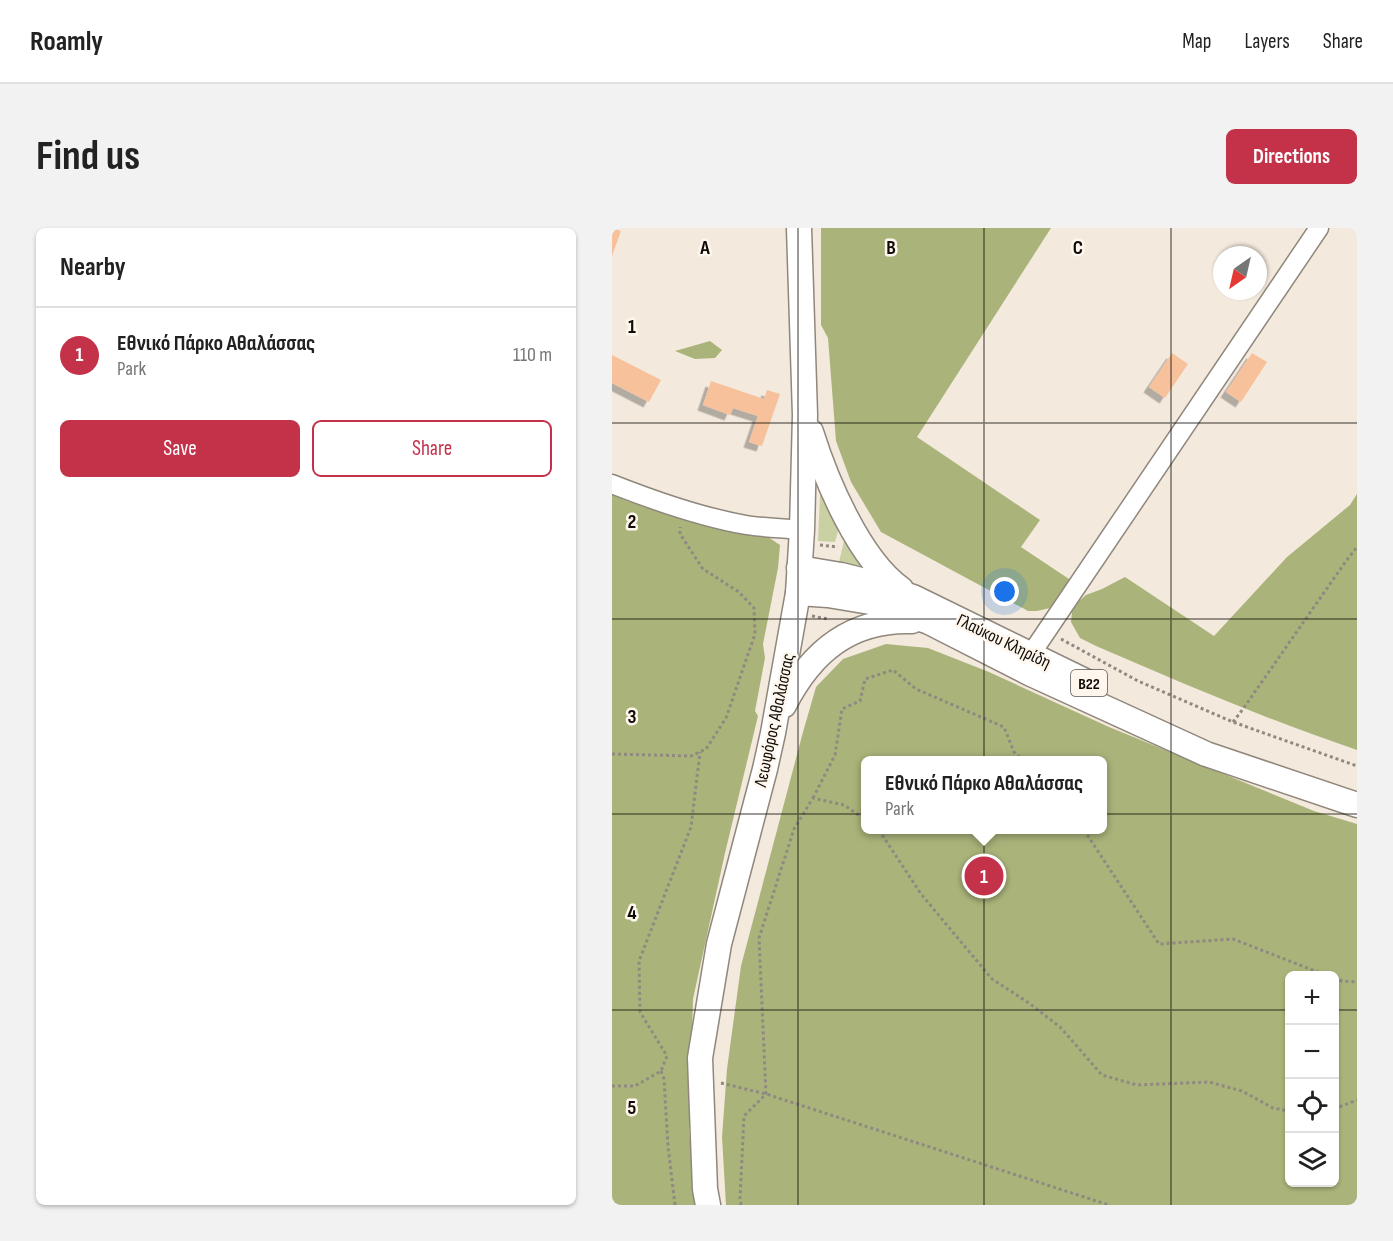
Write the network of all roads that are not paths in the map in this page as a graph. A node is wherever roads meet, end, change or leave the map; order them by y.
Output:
1 (798, 228) edge
2 (1319, 228) edge
3 (805, 415) junction
4 (612, 484) edge
5 (802, 530) junction
6 (799, 568) junction
7 (798, 593) junction
8 (913, 597) junction
9 (929, 622) junction
10 (1030, 654) junction
11 (773, 733) junction
12 (1263, 772) junction
13 (1357, 805) edge
14 (708, 1205) edge

1 - 3 main road, Λεωφόρος Αθαλάσσας
2 - 10 street
3 - 5 main road, Λεωφόρος Αθαλάσσας
3 - 8 main road
4 - 5 street
5 - 6 main road, Λεωφόρος Αθαλάσσας
6 - 7 main road, Λεωφόρος Αθαλάσσας
6 - 8 main road, Γλαύκου Κληρίδη / B22
7 - 9 main road, Γλαύκου Κληρίδη / B22
7 - 11 main road, Λεωφόρος Αθαλάσσας
8 - 10 main road, Γλαύκου Κληρίδη / B22
9 - 11 main road
9 - 12 main road, Γλαύκου Κληρίδη / B22
10 - 12 main road, Γλαύκου Κληρίδη / B22
11 - 14 main road, Λεωφόρος Αθαλάσσας
12 - 13 main road, Γλαύκου Κληρίδη / B22

